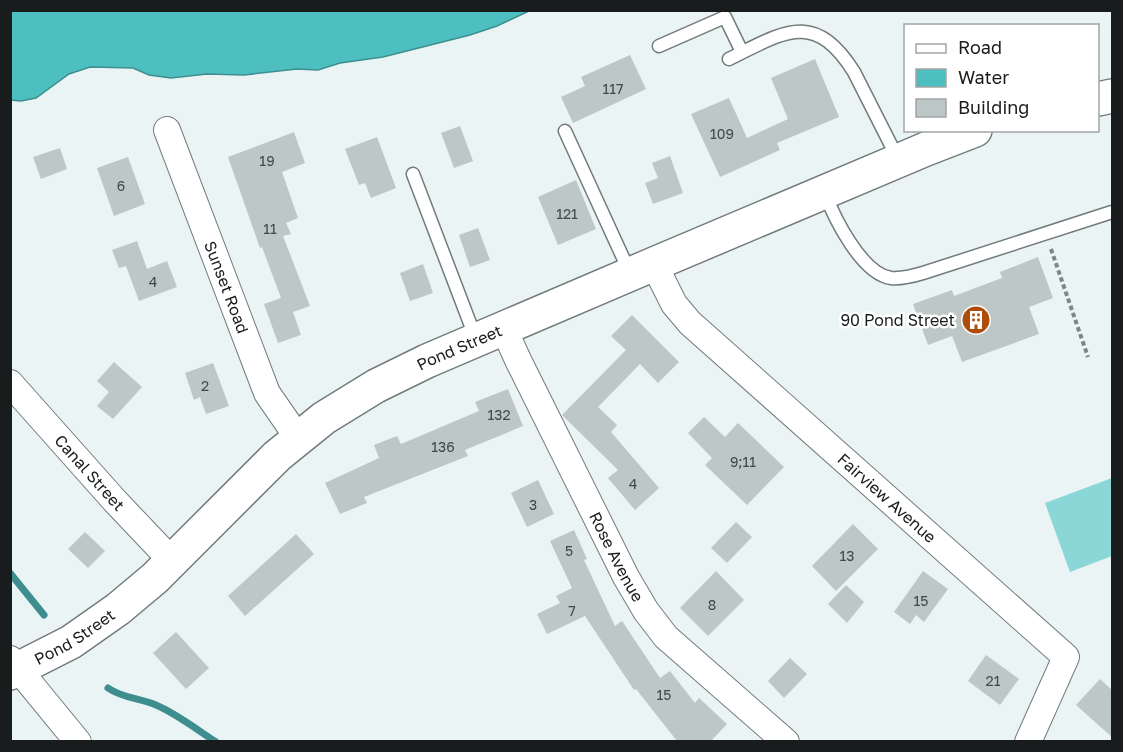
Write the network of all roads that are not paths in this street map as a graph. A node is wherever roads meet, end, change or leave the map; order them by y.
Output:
1 (659, 46) dead end
2 (742, 52) junction
3 (729, 58) dead end
4 (167, 130) dead end
5 (565, 131) dead end
6 (970, 132) edge
7 (899, 160) junction
8 (413, 174) dead end
9 (824, 192) junction
10 (1113, 212) edge
11 (642, 269) junction
12 (490, 334) junction
13 (10, 383) edge
14 (298, 438) junction
15 (172, 561) junction
16 (13, 667) edge
17 (78, 741) edge
18 (786, 741) edge
19 (1028, 741) edge

1 - 2 lane
2 - 3 lane
2 - 7 lane
4 - 14 street, Sunset Road
5 - 11 lane
6 - 7 main road, Pond Street
7 - 9 main road, Pond Street
8 - 12 lane
9 - 10 lane
9 - 11 main road, Pond Street
11 - 12 main road, Pond Street
11 - 19 street, Fairview Avenue
12 - 14 main road, Pond Street
12 - 18 street, Rose Avenue
13 - 15 street, Canal Street
14 - 15 main road, Pond Street
15 - 16 main road, Pond Street
16 - 17 street

